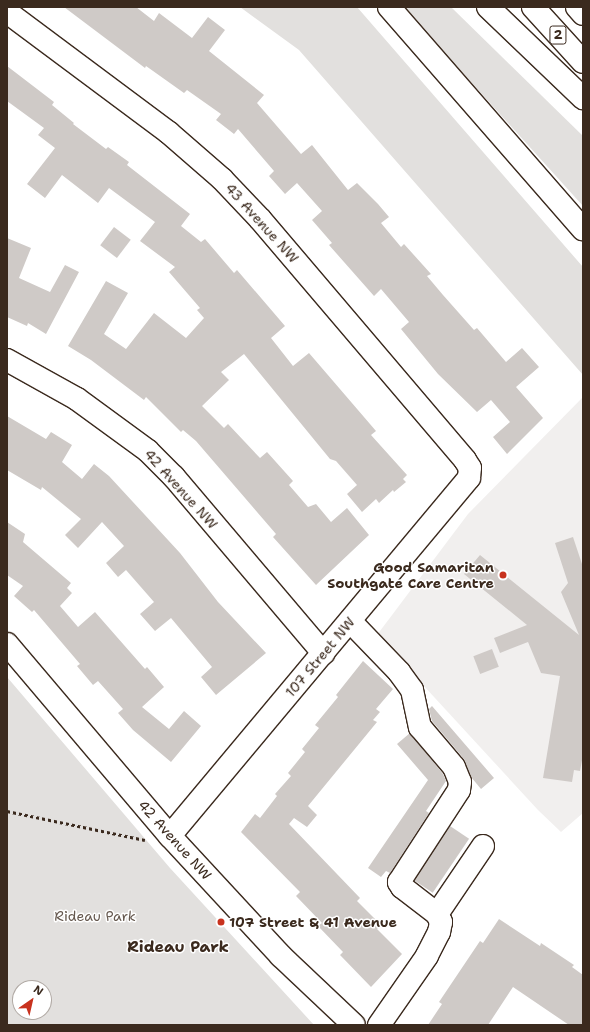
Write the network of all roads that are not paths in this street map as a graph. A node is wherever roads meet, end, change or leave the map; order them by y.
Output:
1 (389, 7) edge
2 (488, 7) edge
3 (533, 7) edge
4 (577, 7) edge
5 (7, 12) edge
6 (583, 14) edge
7 (583, 62) edge
8 (583, 98) edge
9 (583, 229) edge
10 (7, 360) edge
11 (469, 478) joint
12 (350, 621) junction
13 (7, 644) edge
14 (323, 653) junction
15 (162, 839) junction
16 (483, 846) dead end
17 (437, 914) junction
18 (354, 1025) edge
19 (379, 1025) edge

1 - 9 main road
2 - 8 main road
3 - 7 main road, 2
4 - 6 main road, 2
5 - 11 main road, 43 Avenue NW
10 - 14 main road, 42 Avenue NW
11 - 12 main road, 107 Street NW
12 - 14 main road, 107 Street NW
12 - 17 main road
13 - 15 main road, 42 Avenue NW
14 - 15 main road, 107 Street NW
15 - 18 main road, 42 Avenue NW
16 - 17 main road
17 - 19 main road

